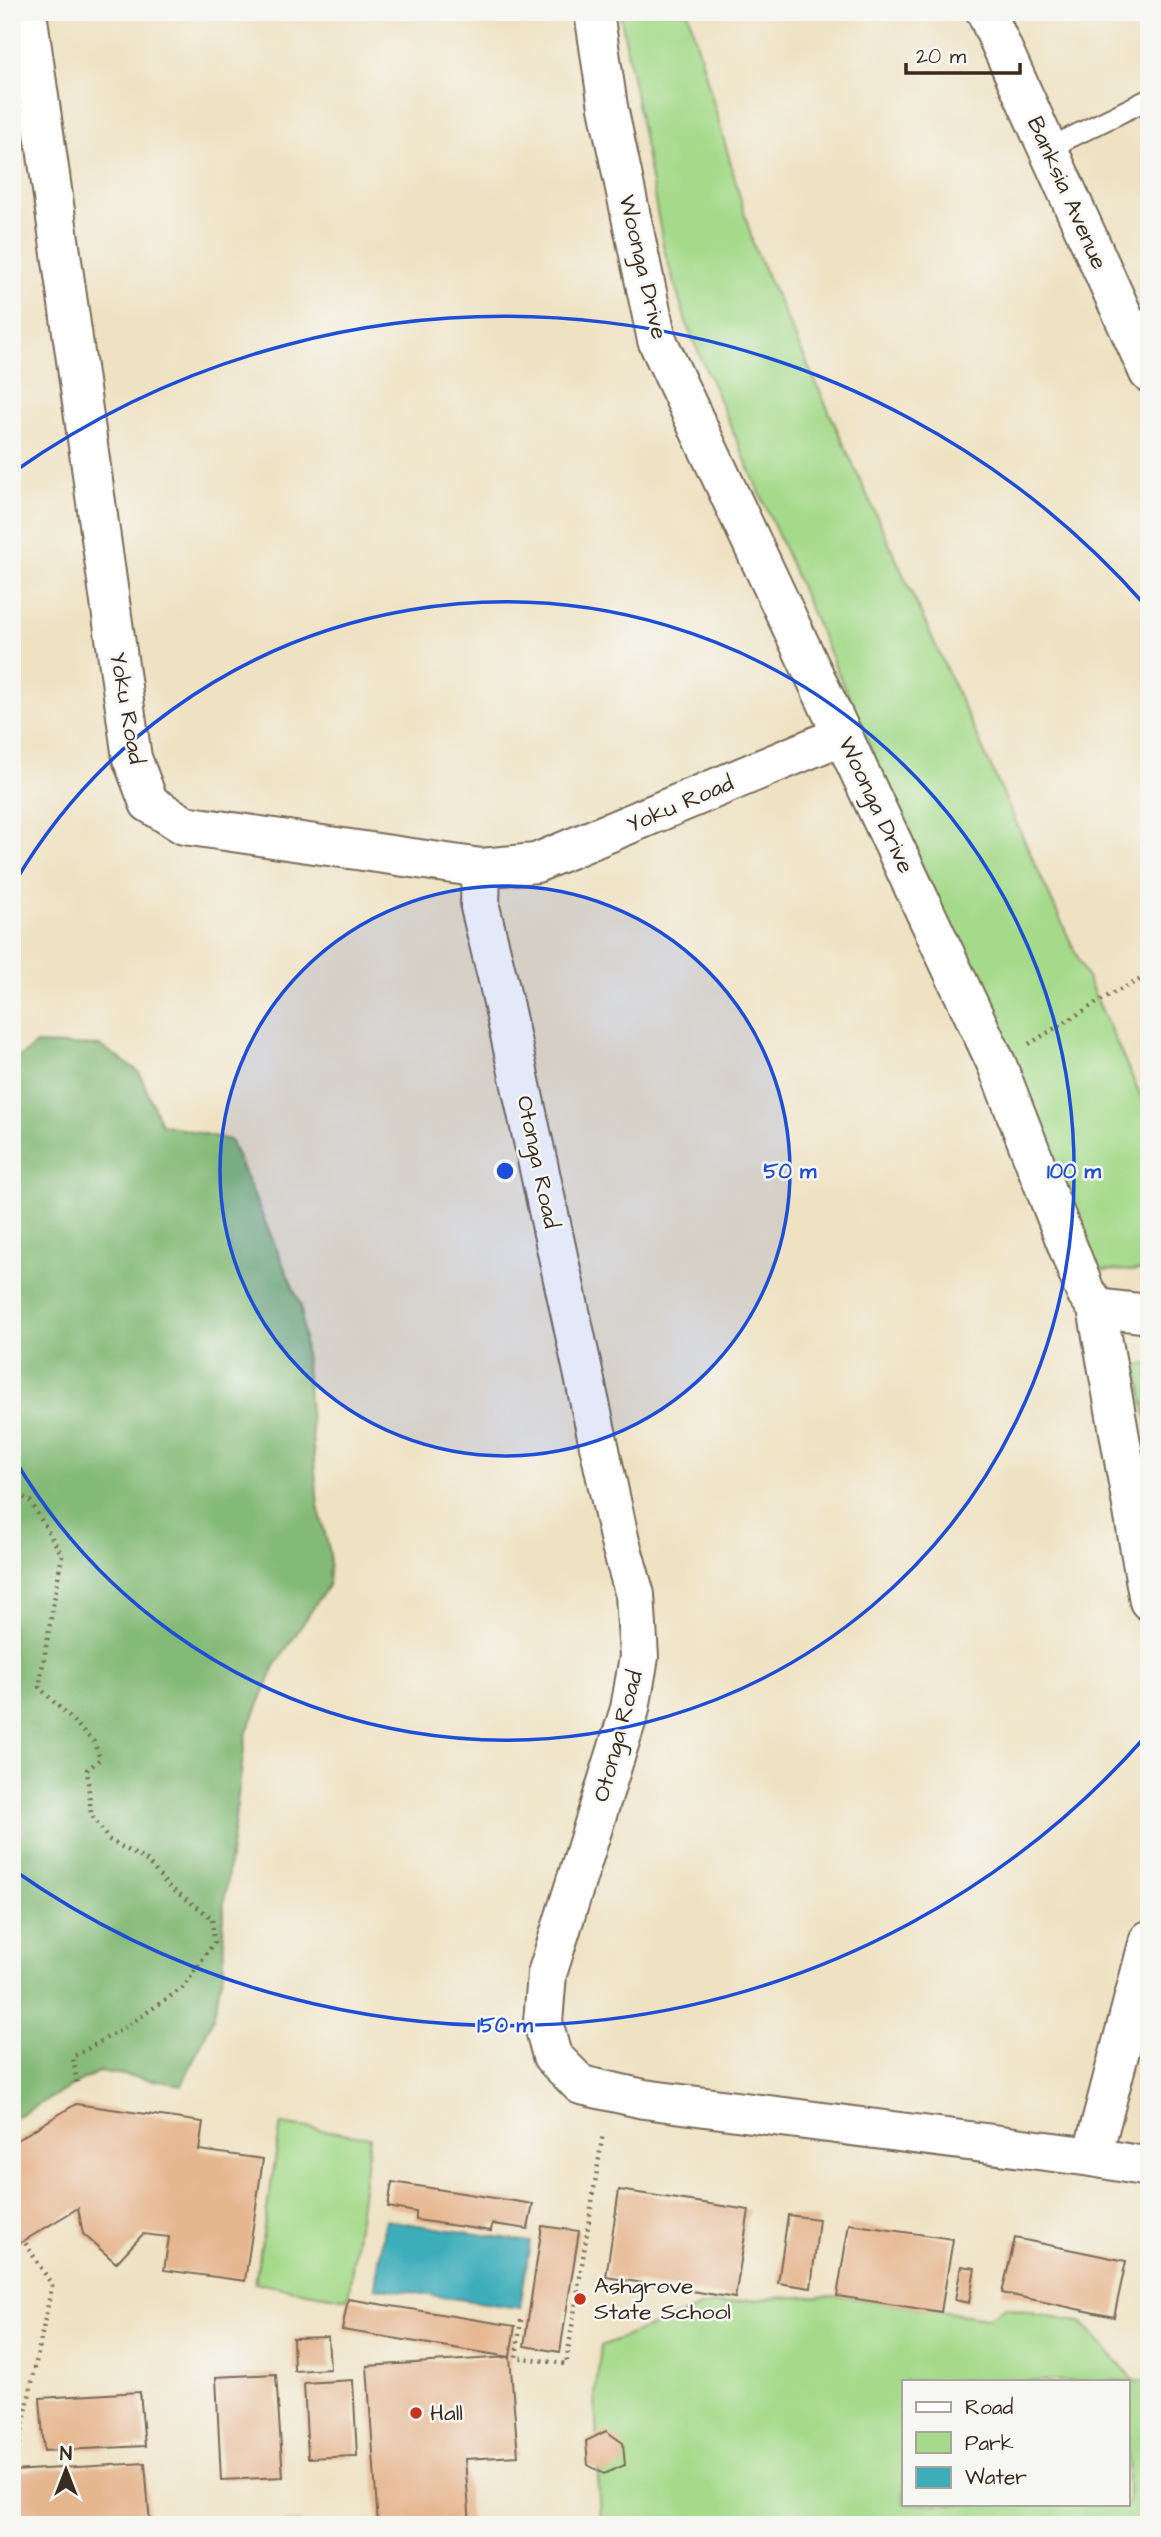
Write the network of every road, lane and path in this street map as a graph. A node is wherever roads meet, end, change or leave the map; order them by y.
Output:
1 (27, 12) edge
2 (594, 12) edge
3 (986, 12) edge
4 (1149, 99) edge
5 (1047, 149) junction
6 (1149, 373) edge
7 (844, 735) junction
8 (481, 868) junction
9 (1149, 975) edge
10 (1019, 1051) dead end
11 (1097, 1308) junction
12 (1149, 1314) edge
13 (12, 1490) edge
14 (1149, 1601) edge
15 (1149, 1940) edge
16 (77, 2084) dead end
17 (603, 2133) dead end
18 (1092, 2157) junction
19 (1149, 2167) edge
20 (24, 2241) dead end
21 (522, 2320) dead end
22 (14, 2467) edge

1 - 8 street, Yoku Road
2 - 7 street, Woonga Drive
3 - 5 street, Banksia Avenue
4 - 5 lane
5 - 6 street, Banksia Avenue
7 - 8 street, Yoku Road
7 - 11 street, Woonga Drive
8 - 18 street, Otonga Road
9 - 10 path
11 - 12 street
11 - 14 street, Woonga Drive
13 - 16 path
15 - 18 street
17 - 21 path
18 - 19 street
20 - 22 path

